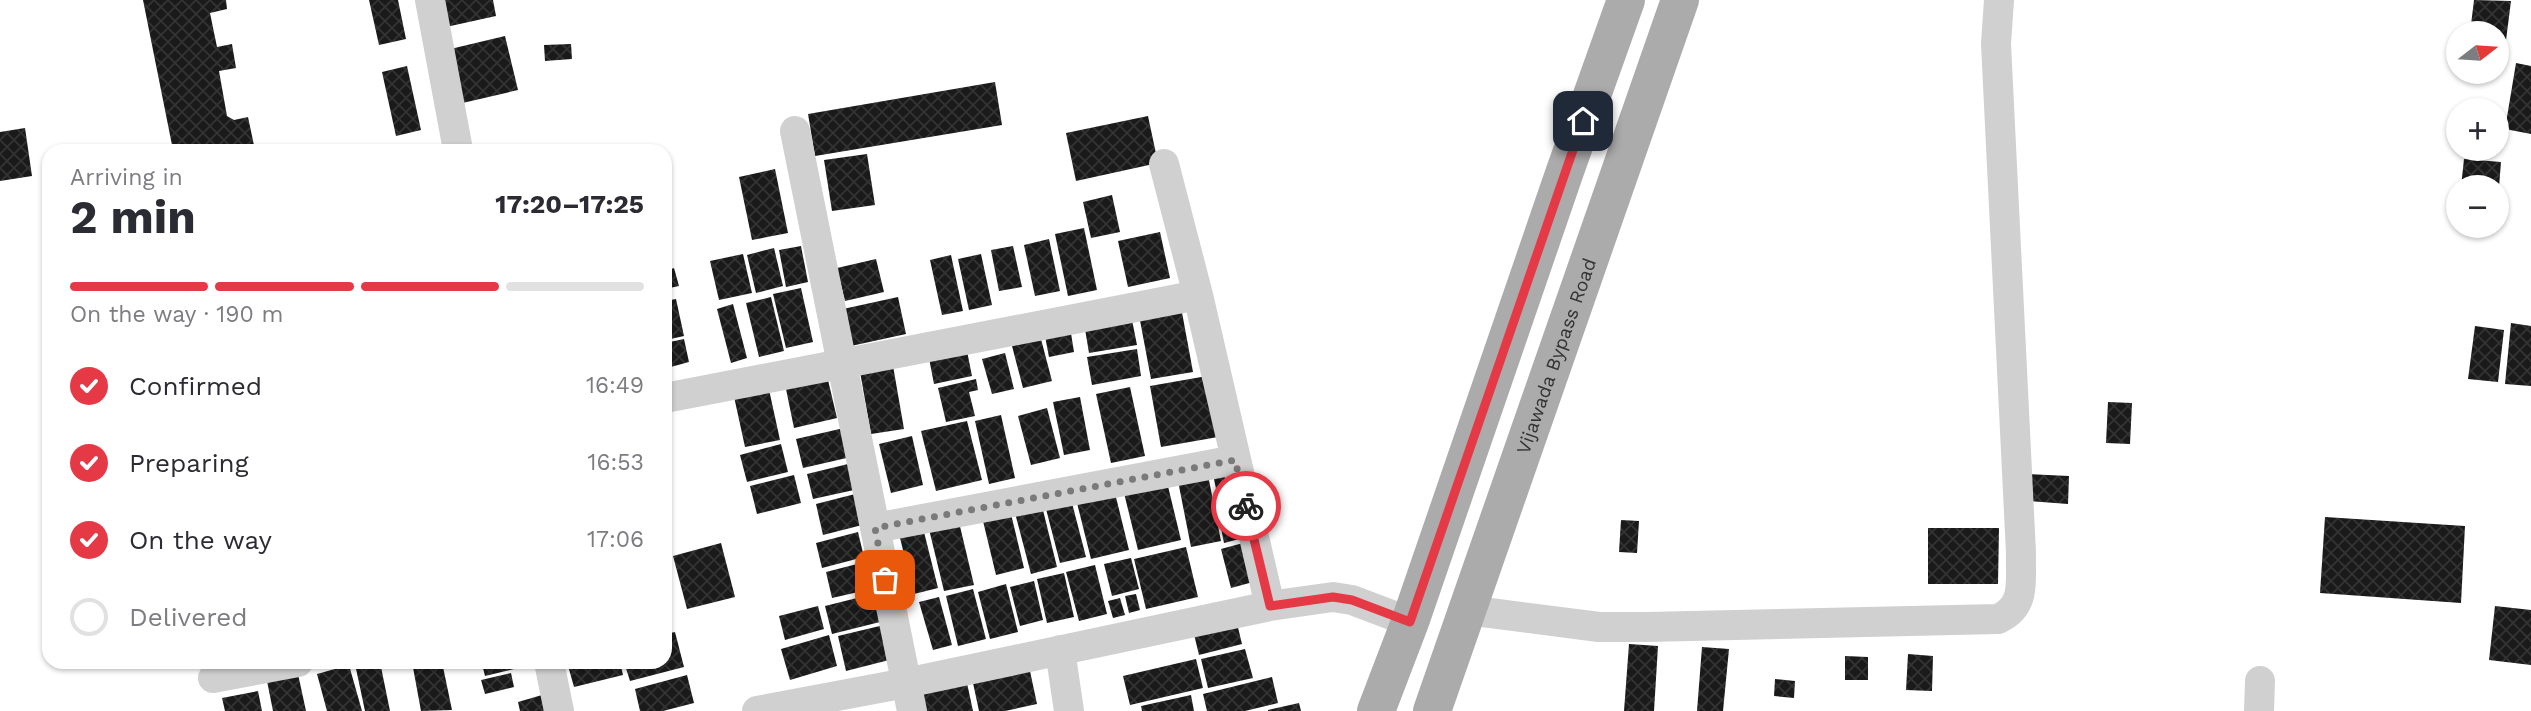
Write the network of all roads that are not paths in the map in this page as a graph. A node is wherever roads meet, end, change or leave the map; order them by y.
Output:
1 (430, 0) edge
2 (1626, 0) edge
3 (1680, 0) edge
4 (1999, 0) edge
5 (795, 131) dead end
6 (457, 144) edge
7 (1164, 164) dead end
8 (1198, 295) junction
9 (842, 365) junction
10 (672, 397) edge
11 (1235, 460) junction
12 (875, 528) junction
13 (1270, 606) junction
14 (1467, 610) junction
15 (1410, 622) junction
16 (1059, 650) junction
17 (261, 669) edge
18 (550, 669) edge
19 (214, 678) dead end
20 (2260, 681) dead end
21 (909, 697) edge
22 (559, 711) edge
23 (757, 711) edge
24 (1069, 711) edge
25 (1376, 711) edge
26 (1432, 711) edge
27 (2259, 711) edge

1 - 6 street
2 - 15 main road
3 - 14 main road, Vijawada Bypass Road
4 - 14 street
5 - 9 street
7 - 8 street
8 - 9 street
8 - 11 street
9 - 10 street
9 - 12 street
11 - 12 street
11 - 13 street
12 - 21 street
13 - 15 street
13 - 16 street
14 - 26 main road, Vijawada Bypass Road
15 - 25 main road
16 - 21 street
16 - 24 street
17 - 19 street
18 - 22 street
20 - 27 street
21 - 23 street

